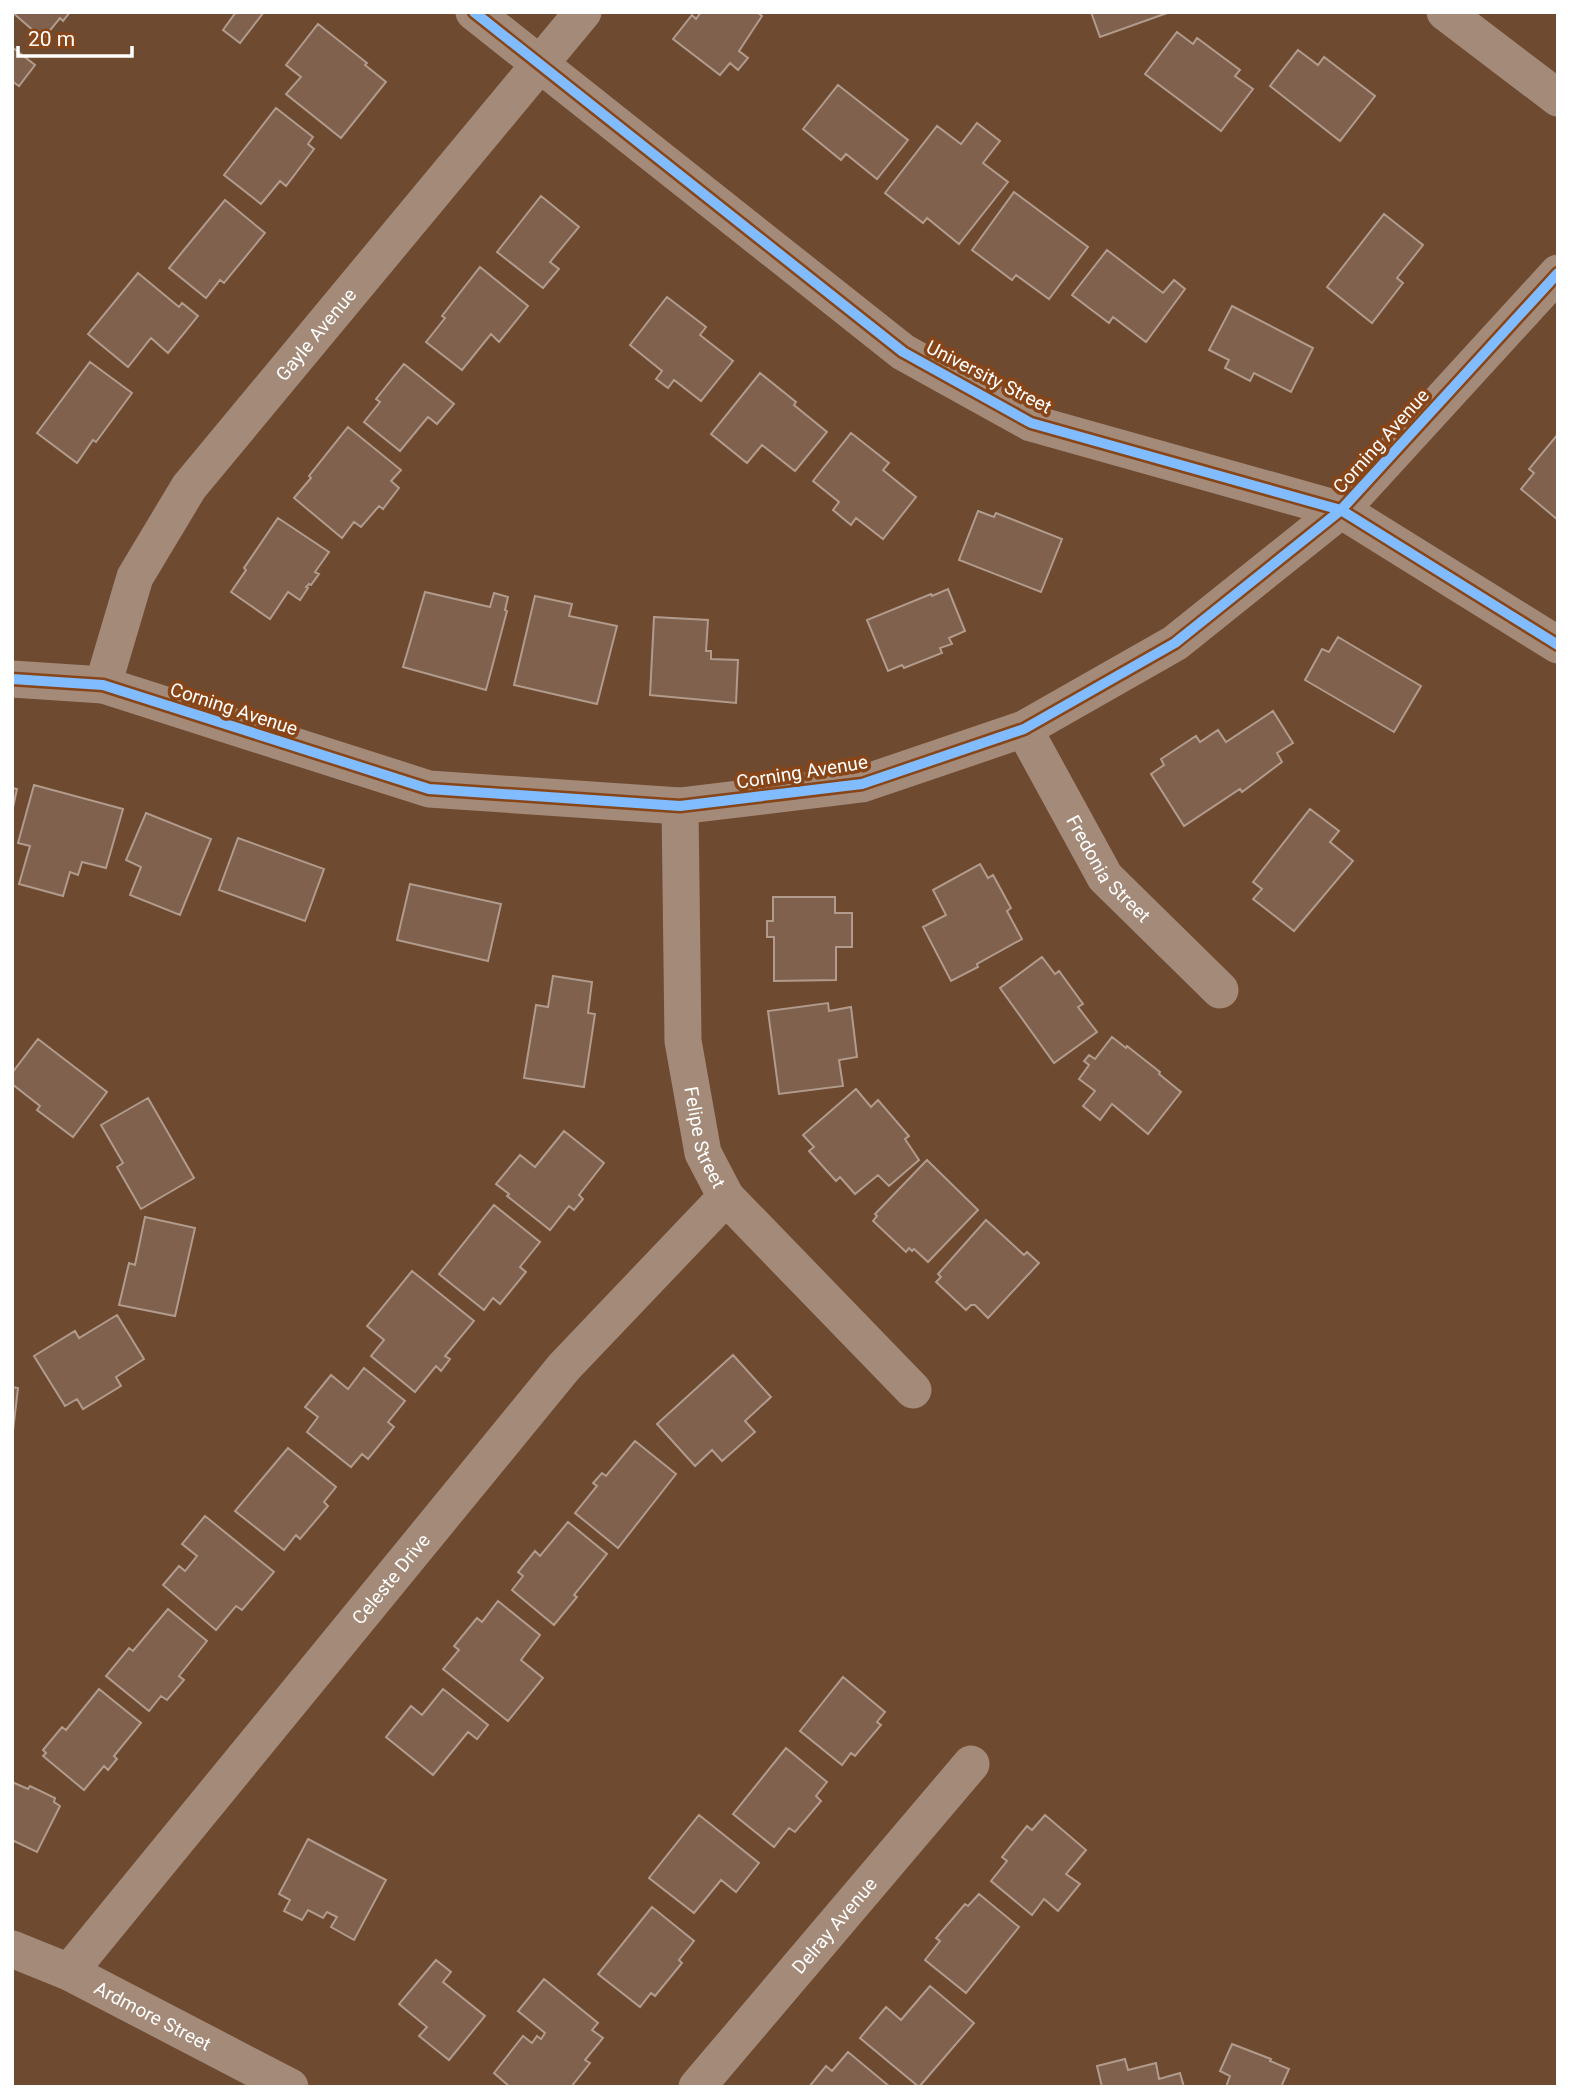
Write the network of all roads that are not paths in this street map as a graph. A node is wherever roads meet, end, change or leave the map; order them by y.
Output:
1 (474, 12) edge
2 (583, 12) edge
3 (1445, 12) edge
4 (539, 65) junction
5 (1558, 98) edge
6 (1558, 273) edge
7 (1341, 510) junction
8 (1558, 645) edge
9 (12, 679) edge
10 (103, 685) junction
11 (1024, 729) junction
12 (680, 806) junction
13 (1220, 990) dead end
14 (726, 1197) junction
15 (913, 1390) dead end
16 (971, 1765) dead end
17 (12, 1949) edge
18 (69, 1972) junction
19 (290, 2087) edge
20 (697, 2087) edge

1 - 4 street, University Street
2 - 4 street, Gayle Avenue
3 - 5 street
4 - 7 street, University Street
4 - 10 street, Gayle Avenue
6 - 7 street, Corning Avenue
7 - 8 street, University Street
7 - 11 street, Corning Avenue
9 - 10 street, Corning Avenue
10 - 12 street, Corning Avenue
11 - 12 street, Corning Avenue
11 - 13 street, Fredonia Street
12 - 14 street, Felipe Street
14 - 15 street, Felipe Street
14 - 18 street, Celeste Drive
16 - 20 street, Delray Avenue
17 - 18 street, Ardmore Street
18 - 19 street, Ardmore Street

